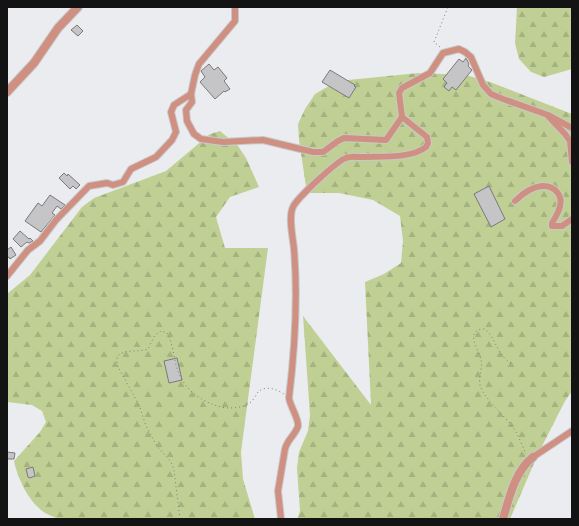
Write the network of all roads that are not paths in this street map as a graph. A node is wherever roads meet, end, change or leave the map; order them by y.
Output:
1 (78, 7) edge
2 (235, 7) edge
3 (7, 92) edge
4 (191, 94) junction
5 (548, 115) junction
6 (402, 117) junction
7 (572, 128) edge
8 (572, 162) edge
9 (515, 201) dead end
10 (572, 219) edge
11 (7, 276) edge
12 (572, 431) edge
13 (531, 459) joint
14 (281, 519) edge
15 (502, 519) edge

1 - 3 street
2 - 4 street
4 - 6 street
4 - 11 street
5 - 6 street
5 - 7 street
5 - 8 street
6 - 14 street
9 - 10 street
12 - 13 street
13 - 15 street

